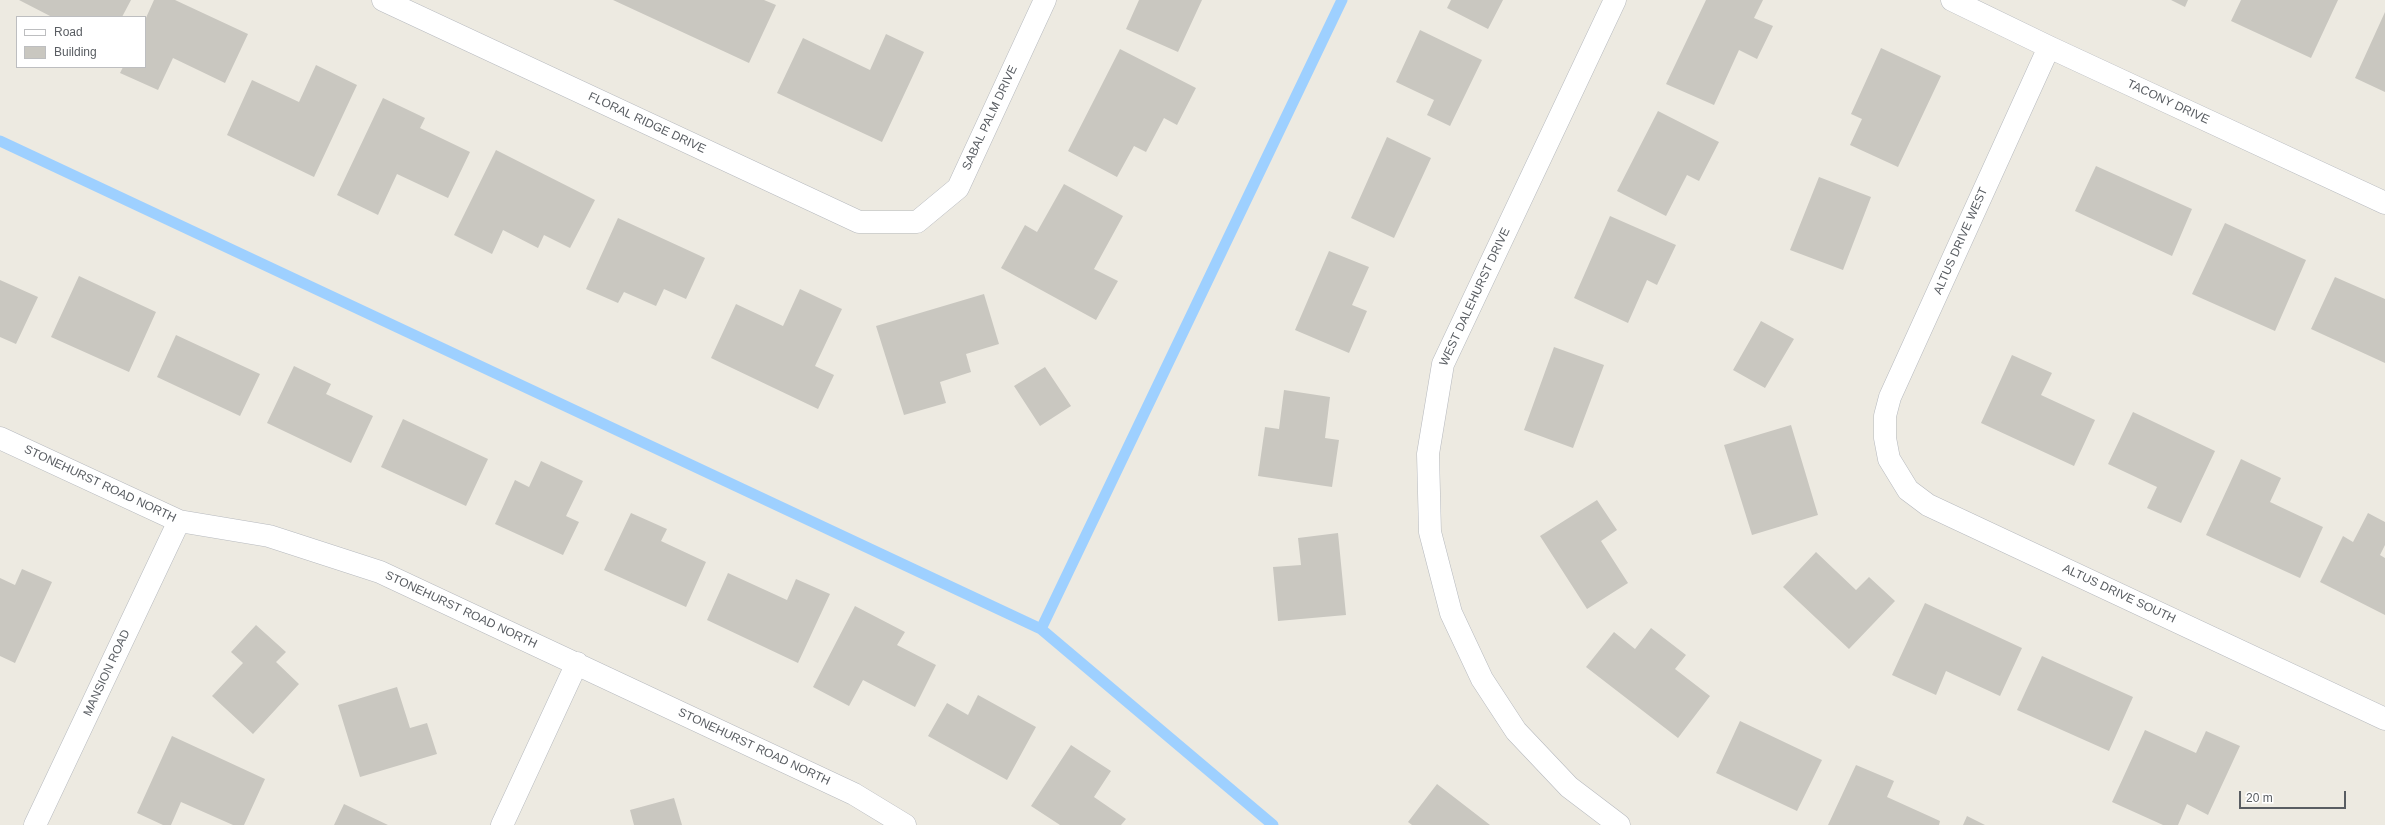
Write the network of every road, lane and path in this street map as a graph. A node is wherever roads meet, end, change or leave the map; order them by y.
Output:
1 (383, 0) edge
2 (1045, 0) edge
3 (1615, 0) edge
4 (1952, 0) edge
5 (2049, 47) junction
6 (2385, 203) edge
7 (917, 222) joint
8 (0, 438) edge
9 (1885, 438) joint
10 (179, 521) junction
11 (577, 663) junction
12 (2385, 719) edge
13 (35, 825) edge
14 (502, 825) edge
15 (905, 825) edge
16 (1619, 825) edge

1 - 7 street, FLORAL RIDGE DRIVE
2 - 7 street, SABAL PALM DRIVE
3 - 16 street, WEST DALEHURST DRIVE
4 - 5 street, TACONY DRIVE
5 - 6 street, TACONY DRIVE
5 - 9 street, ALTUS DRIVE WEST
8 - 10 street, STONEHURST ROAD NORTH
9 - 12 street, ALTUS DRIVE SOUTH
10 - 11 street, STONEHURST ROAD NORTH
10 - 13 street, MANSION ROAD
11 - 14 street
11 - 15 street, STONEHURST ROAD NORTH

